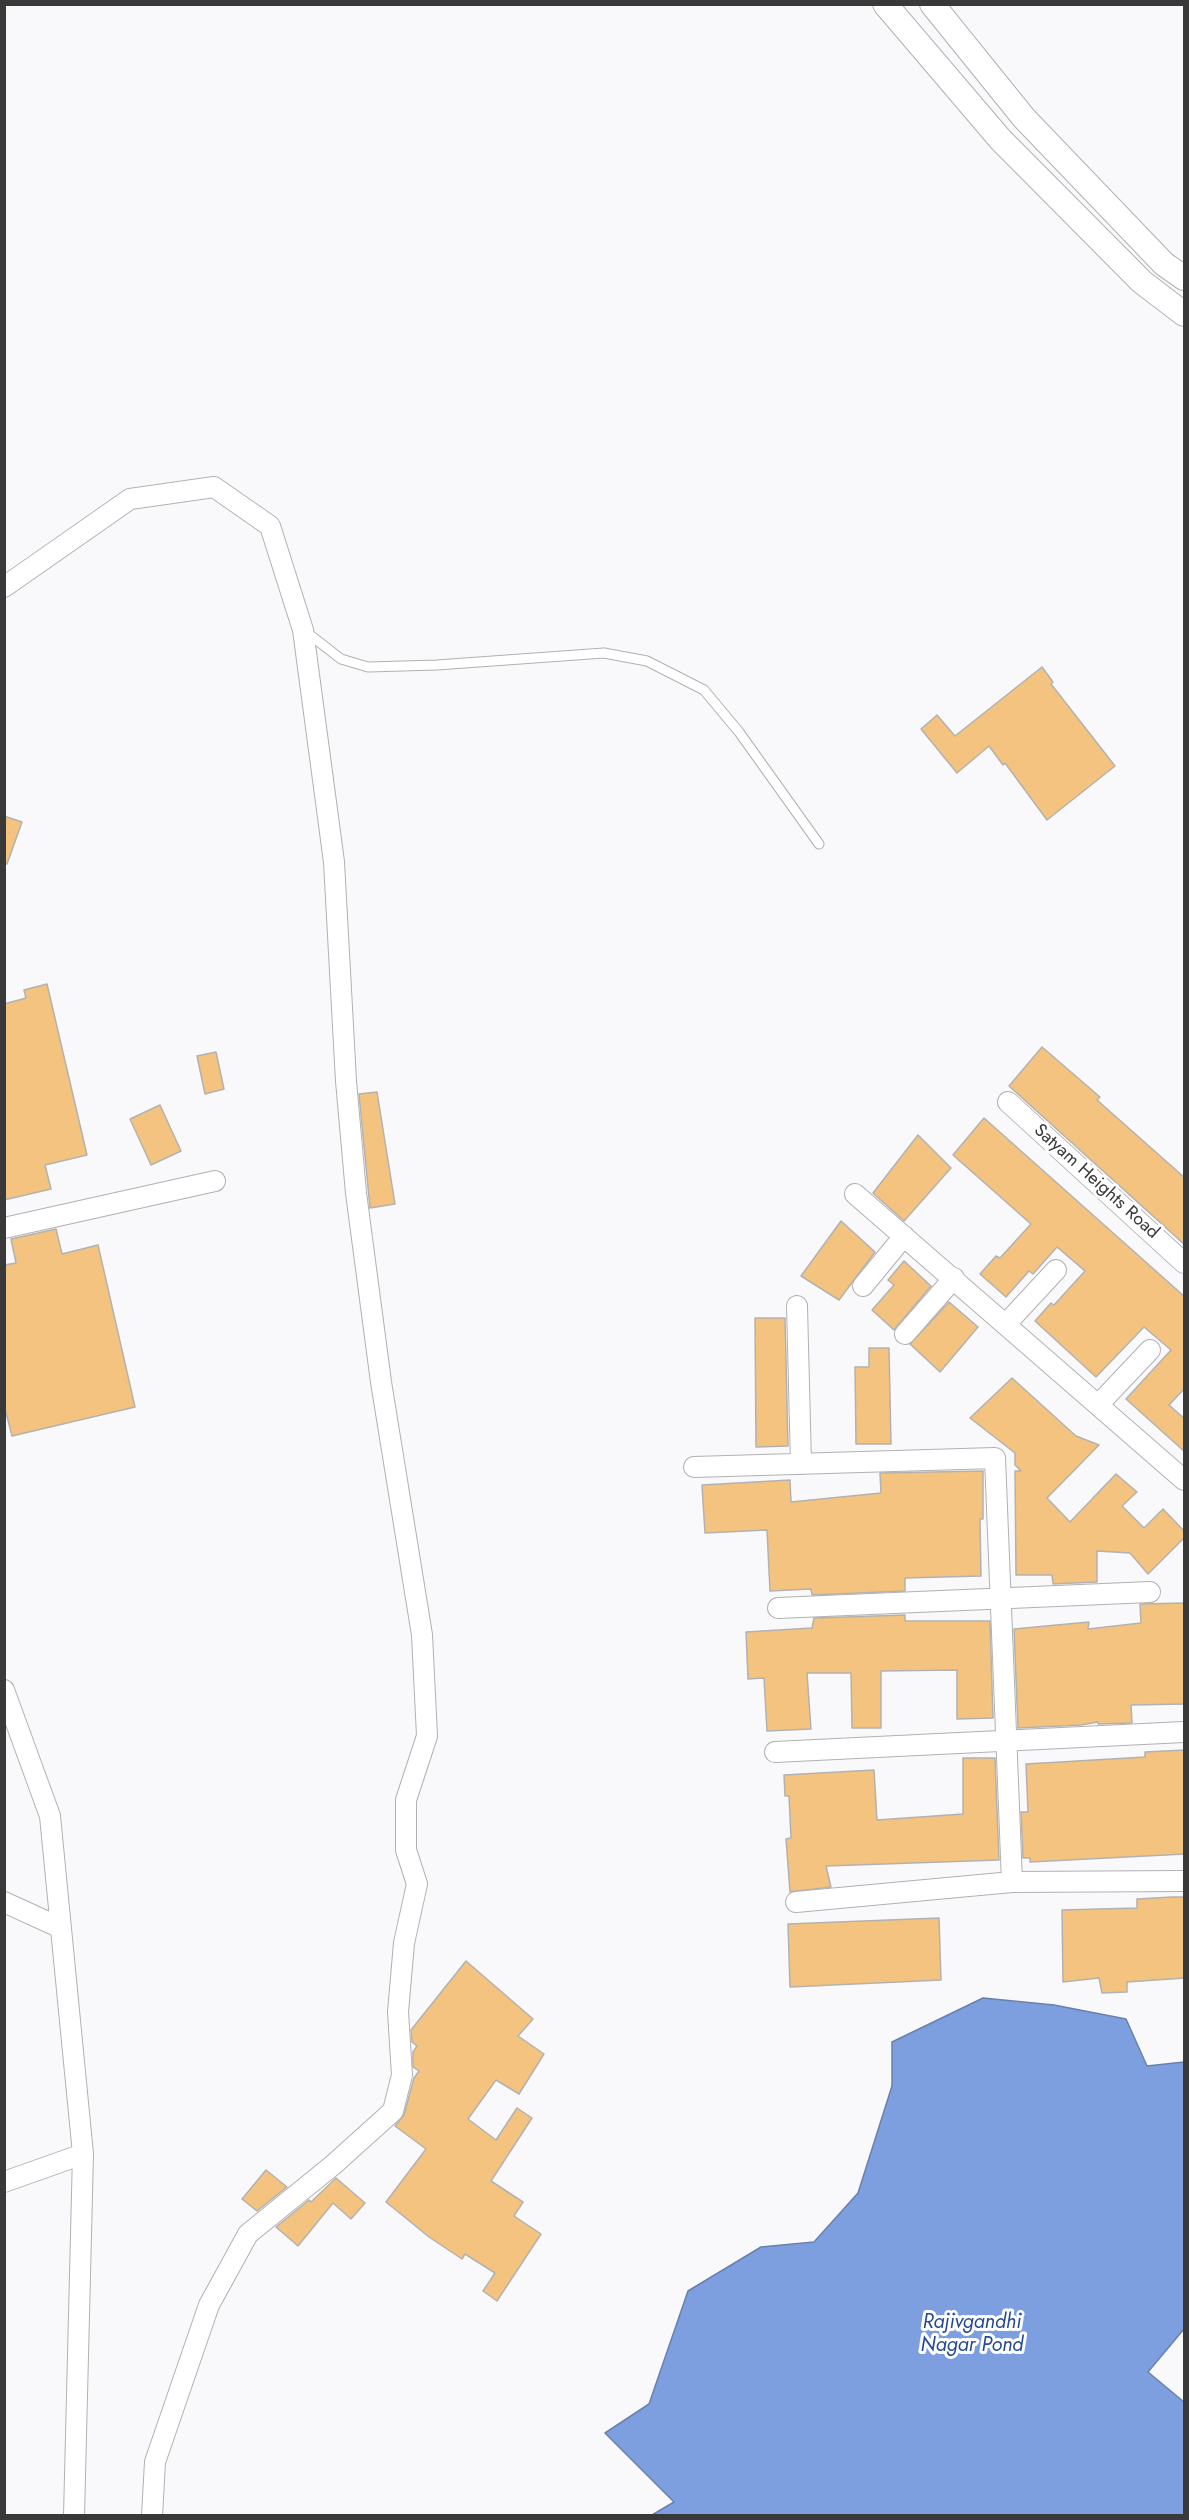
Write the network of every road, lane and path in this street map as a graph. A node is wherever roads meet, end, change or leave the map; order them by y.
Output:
1 (885, 4) edge
2 (932, 4) edge
3 (1185, 278) edge
4 (1185, 314) edge
5 (4, 587) edge
6 (303, 630) junction
7 (819, 844) dead end
8 (1008, 1102) dead end
9 (215, 1182) dead end
10 (855, 1194) dead end
11 (4, 1228) edge
12 (904, 1236) junction
13 (1185, 1263) edge
14 (1056, 1270) dead end
15 (954, 1278) junction
16 (863, 1286) dead end
17 (797, 1306) dead end
18 (1006, 1324) junction
19 (905, 1334) dead end
20 (1150, 1350) dead end
21 (1098, 1405) junction
22 (801, 1464) junction
23 (694, 1467) dead end
24 (1185, 1480) edge
25 (1150, 1592) dead end
26 (1001, 1598) junction
27 (778, 1608) dead end
28 (4, 1690) edge
29 (1185, 1732) edge
30 (1006, 1740) junction
31 (775, 1752) dead end
32 (1185, 1881) edge
33 (1012, 1882) junction
34 (4, 1902) edge
35 (796, 1902) dead end
36 (61, 1928) junction
37 (83, 2154) junction
38 (4, 2182) edge
39 (74, 2516) edge
40 (152, 2516) edge

1 - 4 street
2 - 3 street
5 - 6 street
6 - 7 lane
6 - 40 street
8 - 13 street, Satyam Heights Road
9 - 11 street
10 - 12 street
12 - 15 street
12 - 16 street
14 - 18 street
15 - 18 street
15 - 19 street
17 - 22 street
18 - 21 street
20 - 21 street
21 - 24 street
22 - 23 street
22 - 26 street
25 - 26 street
26 - 27 street
26 - 30 street
28 - 36 street
29 - 30 street
30 - 31 street
30 - 33 street
32 - 33 street
33 - 35 street
34 - 36 street
36 - 37 street
37 - 38 street
37 - 39 street

